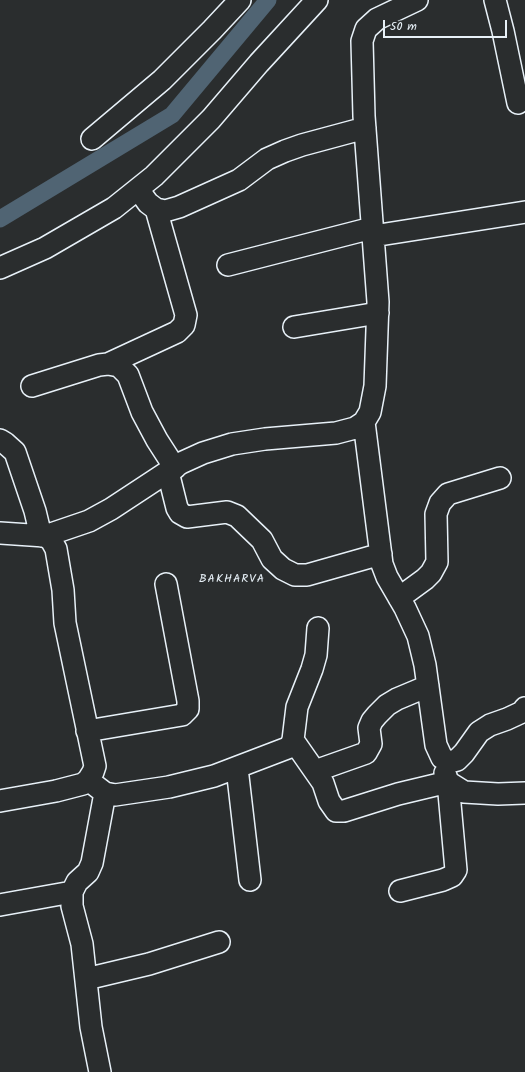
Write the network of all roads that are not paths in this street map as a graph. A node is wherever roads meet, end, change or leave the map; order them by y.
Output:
1 (240, 0) edge
2 (317, 0) edge
3 (417, 0) edge
4 (495, 0) edge
5 (518, 103) dead end
6 (365, 128) junction
7 (92, 139) dead end
8 (138, 189) junction
9 (156, 209) junction
10 (525, 212) edge
11 (373, 232) junction
12 (228, 265) dead end
13 (0, 268) edge
14 (378, 312) junction
15 (294, 327) dead end
16 (108, 364) junction
17 (32, 386) dead end
18 (364, 422) junction
19 (0, 440) edge
20 (172, 470) junction
21 (500, 478) dead end
22 (0, 533) edge
23 (43, 536) junction
24 (381, 554) junction
25 (166, 584) dead end
26 (399, 598) junction
27 (318, 628) dead end
28 (428, 686) junction
29 (525, 708) edge
30 (87, 731) junction
31 (293, 740) junction
32 (442, 758) junction
33 (237, 768) junction
34 (315, 771) junction
35 (88, 780) junction
36 (448, 782) junction
37 (105, 793) junction
38 (525, 793) edge
39 (0, 801) edge
40 (250, 880) dead end
41 (400, 891) dead end
42 (72, 892) junction
43 (0, 905) edge
44 (219, 942) dead end
45 (86, 979) junction
46 (100, 1072) edge

1 - 7 street
2 - 8 street
3 - 6 street
4 - 5 street
6 - 9 street
6 - 11 street
8 - 9 street
8 - 13 street
9 - 16 street
10 - 11 street
11 - 12 street
11 - 14 street
14 - 15 street
14 - 18 street
16 - 17 street
16 - 20 street
18 - 20 street
18 - 24 street
19 - 23 street
20 - 23 street
20 - 24 street
21 - 26 street
22 - 23 street
23 - 30 street
24 - 26 street
25 - 30 street
26 - 28 street
27 - 31 street
28 - 32 street
28 - 34 street
29 - 32 street
30 - 35 street
31 - 33 street
31 - 34 street
32 - 36 street
33 - 37 street
33 - 40 street
34 - 36 street
35 - 37 street
35 - 39 street
36 - 38 street
36 - 41 street
37 - 42 street
42 - 43 street
42 - 45 street
44 - 45 street
45 - 46 street

